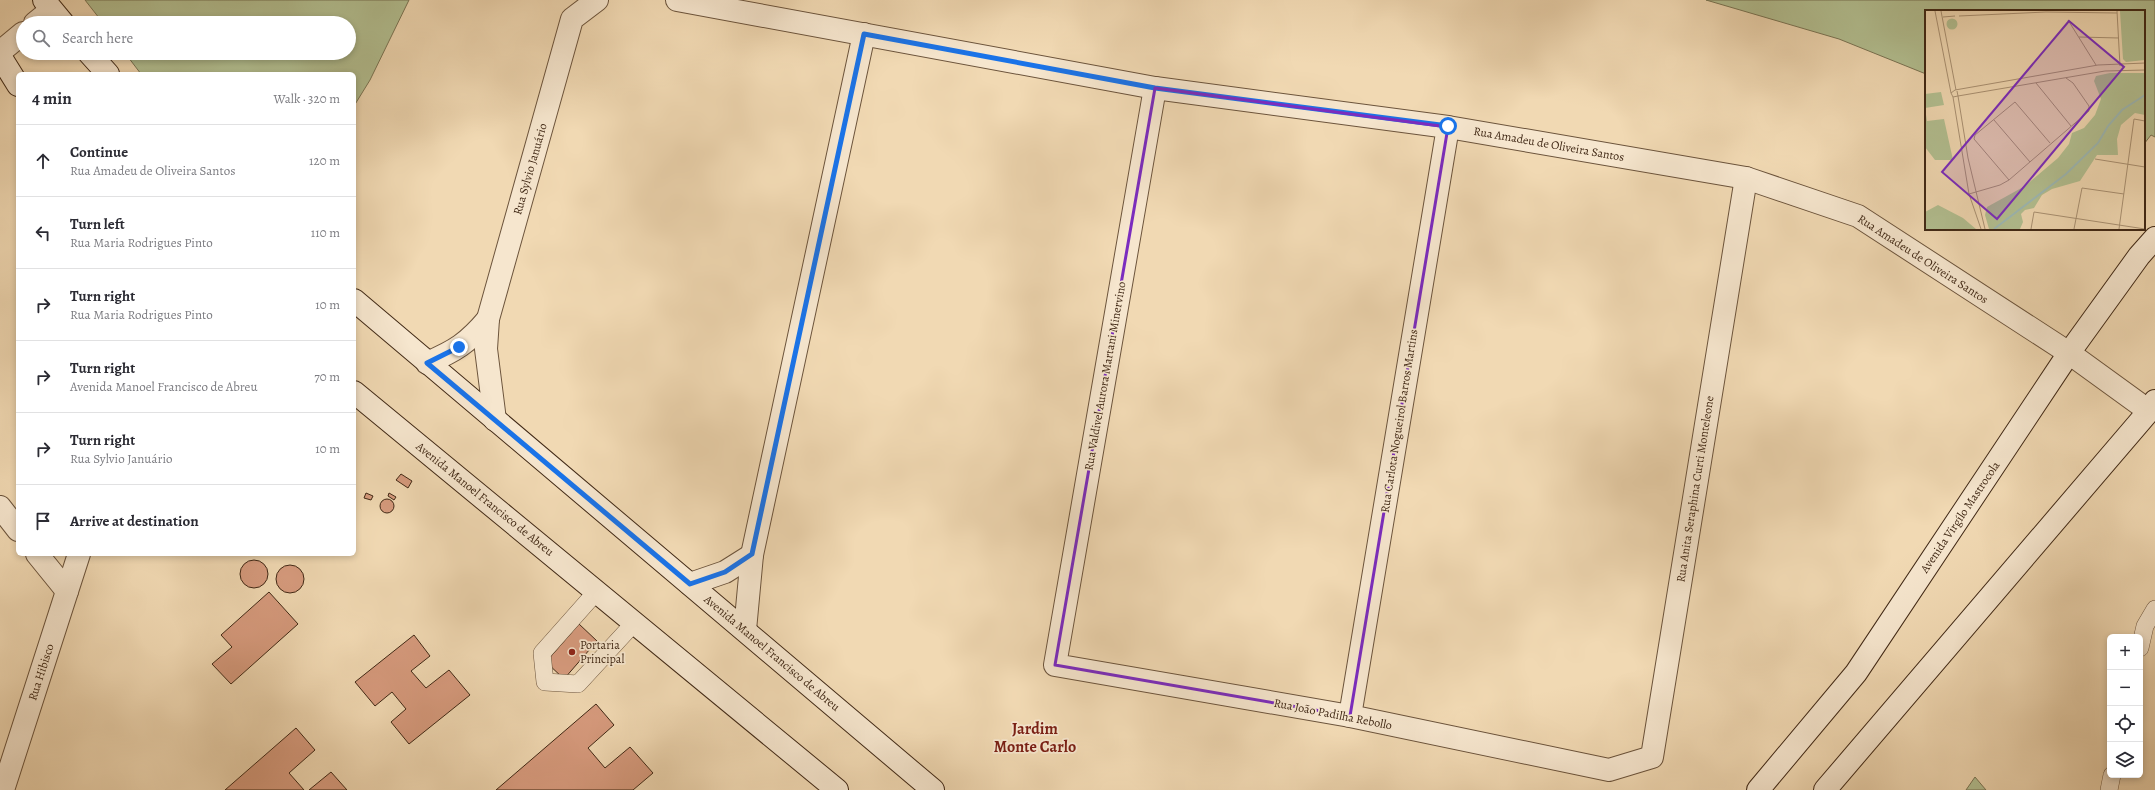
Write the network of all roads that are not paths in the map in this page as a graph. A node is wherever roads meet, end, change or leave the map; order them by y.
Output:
1 (597, 0) edge
2 (677, 0) edge
3 (864, 34) junction
4 (16, 39) edge
5 (0, 52) edge
6 (0, 56) edge
7 (95, 60) edge
8 (106, 72) edge
9 (16, 83) edge
10 (1155, 88) junction
11 (1448, 126) junction
12 (1746, 178) junction
13 (2155, 238) edge
14 (356, 302) edge
15 (488, 319) junction
16 (2069, 353) junction
17 (427, 363) junction
18 (356, 394) edge
19 (2152, 406) edge
20 (495, 420) junction
21 (0, 507) edge
22 (16, 527) edge
23 (752, 554) junction
24 (39, 556) edge
25 (79, 556) edge
26 (690, 584) junction
27 (67, 591) junction
28 (597, 591) junction
29 (2155, 609) edge
30 (635, 622) junction
31 (745, 630) junction
32 (2143, 635) edge
33 (1055, 665) joint
34 (1350, 716) junction
35 (1609, 770) joint
36 (2111, 778) edge
37 (3, 790) edge
38 (837, 790) edge
39 (933, 790) edge
40 (1758, 790) edge
41 (1825, 790) edge
42 (2109, 790) edge

1 - 15 street, Rua Sylvio Januário
2 - 3 street, Rua Amadeu de Oliveira Santos
3 - 10 street, Rua Amadeu de Oliveira Santos
3 - 23 street
4 - 5 street
6 - 9 street
7 - 8 street
10 - 11 street, Rua Amadeu de Oliveira Santos
10 - 33 street, Rua Valdivel Aurora Martani Minervino
11 - 12 street, Rua Amadeu de Oliveira Santos
11 - 34 street, Rua Carlota Nogueirol Barros Martins
12 - 16 street, Rua Amadeu de Oliveira Santos
12 - 35 street, Rua Anita Seraphina Curti Monteleone
13 - 16 street, Avenida Virgílo Mastrocola
14 - 17 street, Avenida Manoel Francisco de Abreu
15 - 17 street, Rua Sylvio Januário
15 - 20 street, Rua Sylvio Januário
16 - 19 street, Rua Amadeu de Oliveira Santos
16 - 40 street, Avenida Virgílo Mastrocola
17 - 20 street, Avenida Manoel Francisco de Abreu
18 - 28 street, Avenida Manoel Francisco de Abreu
19 - 41 street
20 - 26 street, Avenida Manoel Francisco de Abreu
21 - 22 street
23 - 26 street
23 - 31 street
24 - 27 street
25 - 27 street, Rua Hibisco
26 - 31 street, Avenida Manoel Francisco de Abreu
27 - 37 street, Rua Hibisco
28 - 30 street, Avenida Manoel Francisco de Abreu
28 - 30 lane
29 - 32 lane
30 - 38 street, Avenida Manoel Francisco de Abreu
31 - 39 street, Avenida Manoel Francisco de Abreu
33 - 34 street, Rua João Padilha Rebollo
34 - 35 street, Rua João Padilha Rebollo
36 - 42 lane

